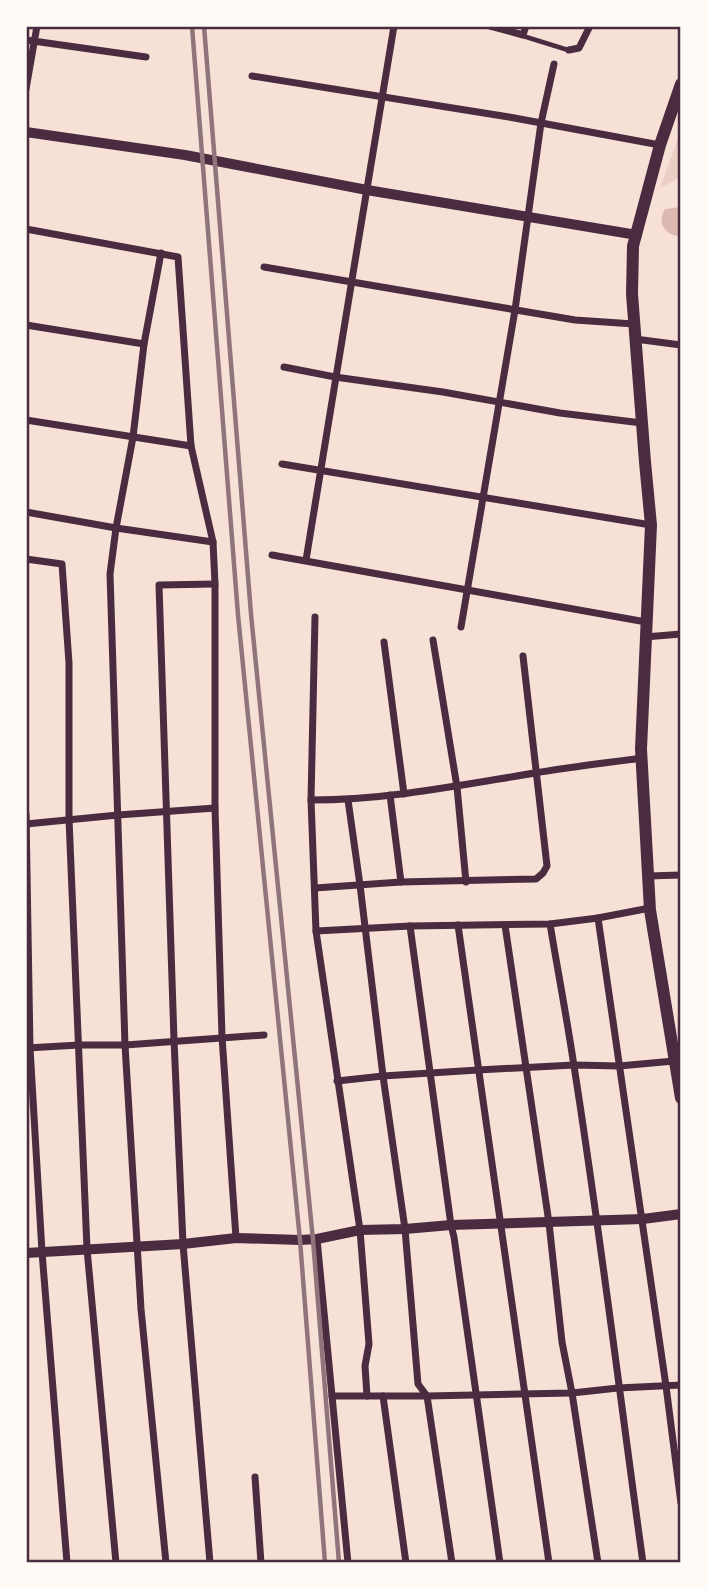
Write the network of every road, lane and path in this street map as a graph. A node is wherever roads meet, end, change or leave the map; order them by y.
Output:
1 (37, 26) edge
2 (394, 26) edge
3 (490, 26) edge
4 (526, 26) edge
5 (590, 26) edge
6 (523, 36) junction
7 (30, 41) edge
8 (569, 50) joint
9 (146, 57) dead end
10 (554, 64) dead end
11 (252, 76) dead end
12 (681, 84) edge
13 (26, 89) edge
14 (383, 96) junction
15 (541, 124) junction
16 (26, 132) edge
17 (660, 145) junction
18 (367, 190) junction
19 (528, 218) junction
20 (26, 229) edge
21 (637, 235) junction
22 (161, 253) junction
23 (264, 267) dead end
24 (351, 282) junction
25 (515, 310) junction
26 (634, 324) junction
27 (26, 325) edge
28 (635, 339) junction
29 (144, 344) junction
30 (681, 345) edge
31 (284, 367) dead end
32 (335, 377) junction
33 (500, 402) junction
34 (26, 420) edge
35 (643, 423) junction
36 (133, 437) junction
37 (191, 446) junction
38 (282, 464) dead end
39 (320, 471) junction
40 (482, 498) junction
41 (26, 512) edge
42 (651, 525) junction
43 (116, 528) junction
44 (213, 542) junction
45 (272, 555) dead end
46 (26, 559) edge
47 (306, 560) junction
48 (215, 584) junction
49 (467, 590) junction
50 (315, 617) dead end
51 (646, 622) junction
52 (461, 627) dead end
53 (681, 634) edge
54 (645, 637) junction
55 (433, 640) dead end
56 (384, 642) dead end
57 (523, 656) dead end
58 (642, 758) junction
59 (537, 773) junction
60 (457, 787) junction
61 (404, 794) junction
62 (390, 795) junction
63 (311, 800) junction
64 (348, 800) junction
65 (215, 808) junction
66 (166, 811) junction
67 (26, 814) edge
68 (118, 815) junction
69 (69, 820) junction
70 (27, 824) edge
71 (681, 875) edge
72 (648, 876) junction
73 (401, 882) junction
74 (466, 882) junction
75 (360, 886) junction
76 (315, 888) junction
77 (650, 908) junction
78 (598, 918) junction
79 (550, 924) junction
80 (458, 925) junction
81 (505, 925) junction
82 (410, 926) junction
83 (364, 927) junction
84 (316, 931) junction
85 (264, 1035) dead end
86 (222, 1037) junction
87 (174, 1040) junction
88 (79, 1045) junction
89 (125, 1045) junction
90 (28, 1048) edge
91 (674, 1061) junction
92 (574, 1065) junction
93 (619, 1066) junction
94 (526, 1068) junction
95 (478, 1070) junction
96 (431, 1073) junction
97 (383, 1076) junction
98 (337, 1082) junction
99 (681, 1098) edge
100 (681, 1214) edge
101 (597, 1219) junction
102 (643, 1219) junction
103 (549, 1223) junction
104 (500, 1224) junction
105 (451, 1225) junction
106 (405, 1229) junction
107 (360, 1230) junction
108 (236, 1238) junction
109 (317, 1239) junction
110 (183, 1244) junction
111 (137, 1245) junction
112 (87, 1249) junction
113 (42, 1252) junction
114 (26, 1253) edge
115 (666, 1385) junction
116 (681, 1385) edge
117 (618, 1388) junction
118 (525, 1393) junction
119 (572, 1393) junction
120 (477, 1394) junction
121 (332, 1396) junction
122 (367, 1396) junction
123 (383, 1396) junction
124 (427, 1396) junction
125 (255, 1477) dead end
126 (681, 1503) edge
127 (67, 1563) edge
128 (116, 1563) edge
129 (166, 1563) edge
130 (210, 1563) edge
131 (261, 1563) edge
132 (348, 1563) edge
133 (406, 1563) edge
134 (452, 1563) edge
135 (500, 1563) edge
136 (549, 1563) edge
137 (598, 1563) edge
138 (643, 1563) edge

1 - 7 street
2 - 14 street
3 - 6 street
4 - 6 street
5 - 8 street
6 - 8 lane
7 - 9 street
7 - 13 street
10 - 15 street
11 - 14 street
12 - 17 main road
14 - 15 street
14 - 18 street
15 - 17 street
15 - 19 street
16 - 18 street
17 - 21 main road
18 - 19 street
18 - 24 street
19 - 21 street
19 - 25 street
20 - 22 street
21 - 26 main road
22 - 29 street
22 - 37 street
23 - 24 street
24 - 25 street
24 - 32 street
25 - 26 street
25 - 33 street
26 - 28 main road
27 - 29 street
28 - 30 street
28 - 35 main road
29 - 36 street
31 - 32 street
32 - 33 street
32 - 39 street
33 - 35 street
33 - 40 street
34 - 36 street
35 - 42 main road
36 - 37 street
36 - 43 street
37 - 44 street
38 - 39 street
39 - 40 street
39 - 47 street
40 - 42 street
40 - 49 street
41 - 43 street
42 - 51 main road
43 - 44 street
43 - 68 street
44 - 48 street
45 - 47 street
46 - 69 street
47 - 49 street
48 - 65 street
48 - 66 street
49 - 51 street
49 - 52 street
50 - 63 street
51 - 54 main road
53 - 54 street
54 - 58 main road
55 - 60 street
56 - 61 street
57 - 59 street
58 - 59 street
58 - 72 main road
59 - 60 street
59 - 74 street
60 - 61 street
60 - 74 street
61 - 62 street
62 - 64 street
62 - 73 street
63 - 64 street
63 - 76 street
64 - 75 street
65 - 66 street
65 - 86 street
66 - 68 street
66 - 87 street
67 - 70 street
68 - 69 street
68 - 89 street
69 - 70 street
69 - 88 street
70 - 90 street
71 - 72 street
72 - 77 main road
73 - 74 street
73 - 75 street
75 - 76 street
75 - 83 street
76 - 84 street
77 - 78 street
77 - 91 main road
78 - 79 street
78 - 93 street
79 - 81 street
79 - 92 street
80 - 81 street
80 - 82 street
80 - 95 street
81 - 94 street
82 - 83 street
82 - 96 street
83 - 84 street
83 - 97 street
84 - 98 street
85 - 86 street
86 - 87 street
86 - 108 street
87 - 89 street
87 - 110 street
88 - 89 street
88 - 90 street
88 - 112 street
89 - 111 street
90 - 113 street
91 - 93 street
91 - 99 main road
92 - 93 street
92 - 94 street
92 - 101 street
93 - 102 street
94 - 95 street
94 - 103 street
95 - 96 street
95 - 104 street
96 - 97 street
96 - 105 street
97 - 98 street
97 - 106 street
98 - 107 street
100 - 102 street
101 - 102 street
101 - 103 street
101 - 117 street
102 - 115 street
103 - 104 street
103 - 119 street
104 - 105 street
104 - 118 street
105 - 106 street
105 - 120 street
106 - 107 street
106 - 124 street
107 - 109 street
107 - 122 street
108 - 109 street
108 - 110 street
109 - 121 street
110 - 111 street
110 - 130 street
111 - 112 street
111 - 129 street
112 - 113 street
112 - 128 street
113 - 114 street
113 - 127 street
115 - 116 street
115 - 117 street
115 - 126 street
117 - 119 street
117 - 138 street
118 - 119 street
118 - 120 street
118 - 136 street
119 - 137 street
120 - 124 street
120 - 135 street
121 - 122 street
121 - 132 street
122 - 123 street
123 - 124 street
123 - 133 street
124 - 134 street
125 - 131 street

